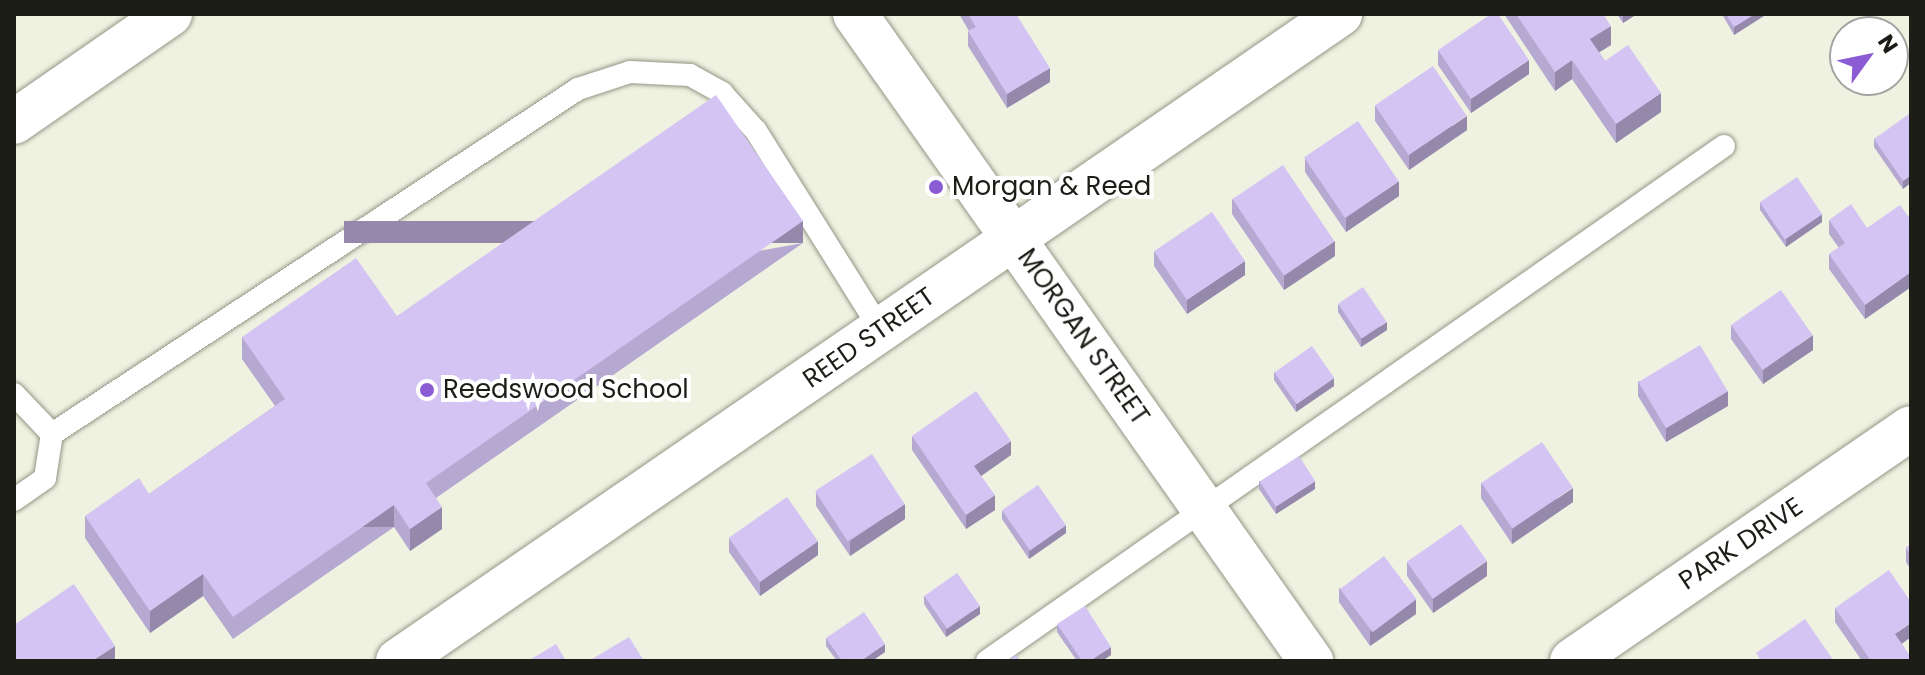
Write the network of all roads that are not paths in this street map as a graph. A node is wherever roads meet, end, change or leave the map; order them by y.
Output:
1 (170, 14) edge
2 (855, 14) edge
3 (1340, 14) edge
4 (14, 122) edge
5 (1724, 146) dead end
6 (1013, 239) junction
7 (881, 330) junction
8 (14, 394) edge
9 (1911, 428) edge
10 (52, 434) junction
11 (14, 500) edge
12 (1205, 511) junction
13 (398, 661) edge
14 (987, 661) edge
15 (1311, 661) edge
16 (1572, 661) edge

1 - 4 street
2 - 6 street, MORGAN STREET
3 - 6 street, REED STREET
5 - 12 lane
6 - 7 street, REED STREET
6 - 12 street, MORGAN STREET
7 - 10 lane
7 - 13 street, REED STREET
8 - 10 lane
9 - 16 street, PARK DRIVE
10 - 11 lane
12 - 14 lane
12 - 15 street, MORGAN STREET

